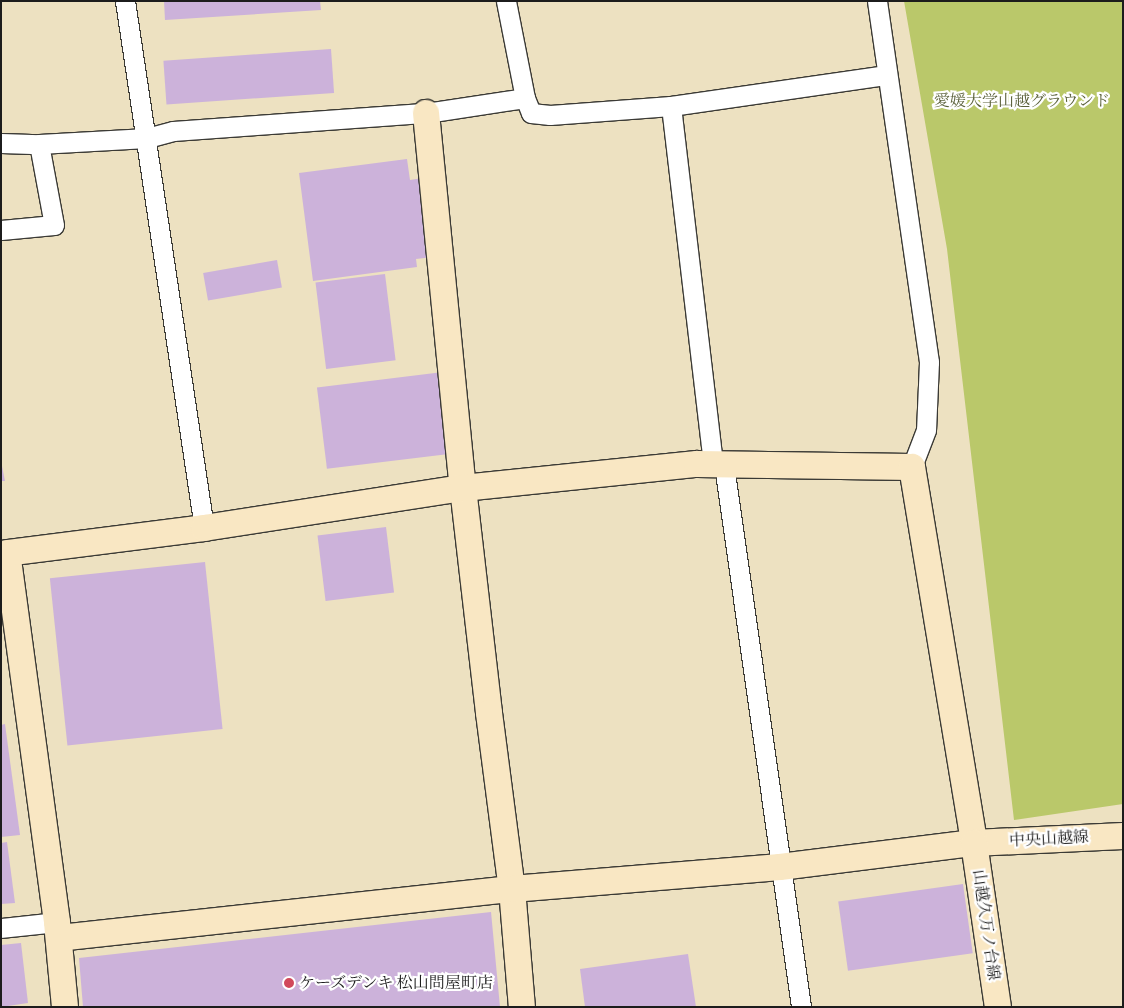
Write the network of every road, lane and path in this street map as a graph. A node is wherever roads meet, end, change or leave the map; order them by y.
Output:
1 (125, 1) edge
2 (506, 1) edge
3 (877, 1) edge
4 (887, 75) junction
5 (525, 98) junction
6 (671, 106) junction
7 (426, 113) junction
8 (147, 138) junction
9 (1, 143) edge
10 (39, 144) junction
11 (1, 230) edge
12 (719, 464) junction
13 (912, 467) junction
14 (463, 488) junction
15 (204, 528) junction
16 (4, 550) edge
17 (1123, 836) edge
18 (974, 843) junction
19 (780, 867) junction
20 (512, 889) junction
21 (1, 928) edge
22 (58, 930) junction
23 (65, 1007) edge
24 (522, 1007) edge
25 (801, 1007) edge
26 (998, 1007) edge

1 - 8 street
2 - 5 street
3 - 4 street
4 - 6 street
4 - 13 street
5 - 6 street
5 - 7 street
6 - 12 street
7 - 8 street
7 - 14 street
8 - 10 street
8 - 15 street
9 - 10 street
10 - 11 street
12 - 13 street
12 - 14 street
12 - 19 street
13 - 18 street, 山越久万ノ台線
14 - 15 street
14 - 20 street
15 - 16 street
16 - 22 street
17 - 18 street, 中央山越線
18 - 19 street, 中央山越線
18 - 26 street, 山越久万ノ台線
19 - 20 street, 中央山越線
19 - 25 street
20 - 22 street, 中央山越線
20 - 24 street
21 - 22 street
22 - 23 street

